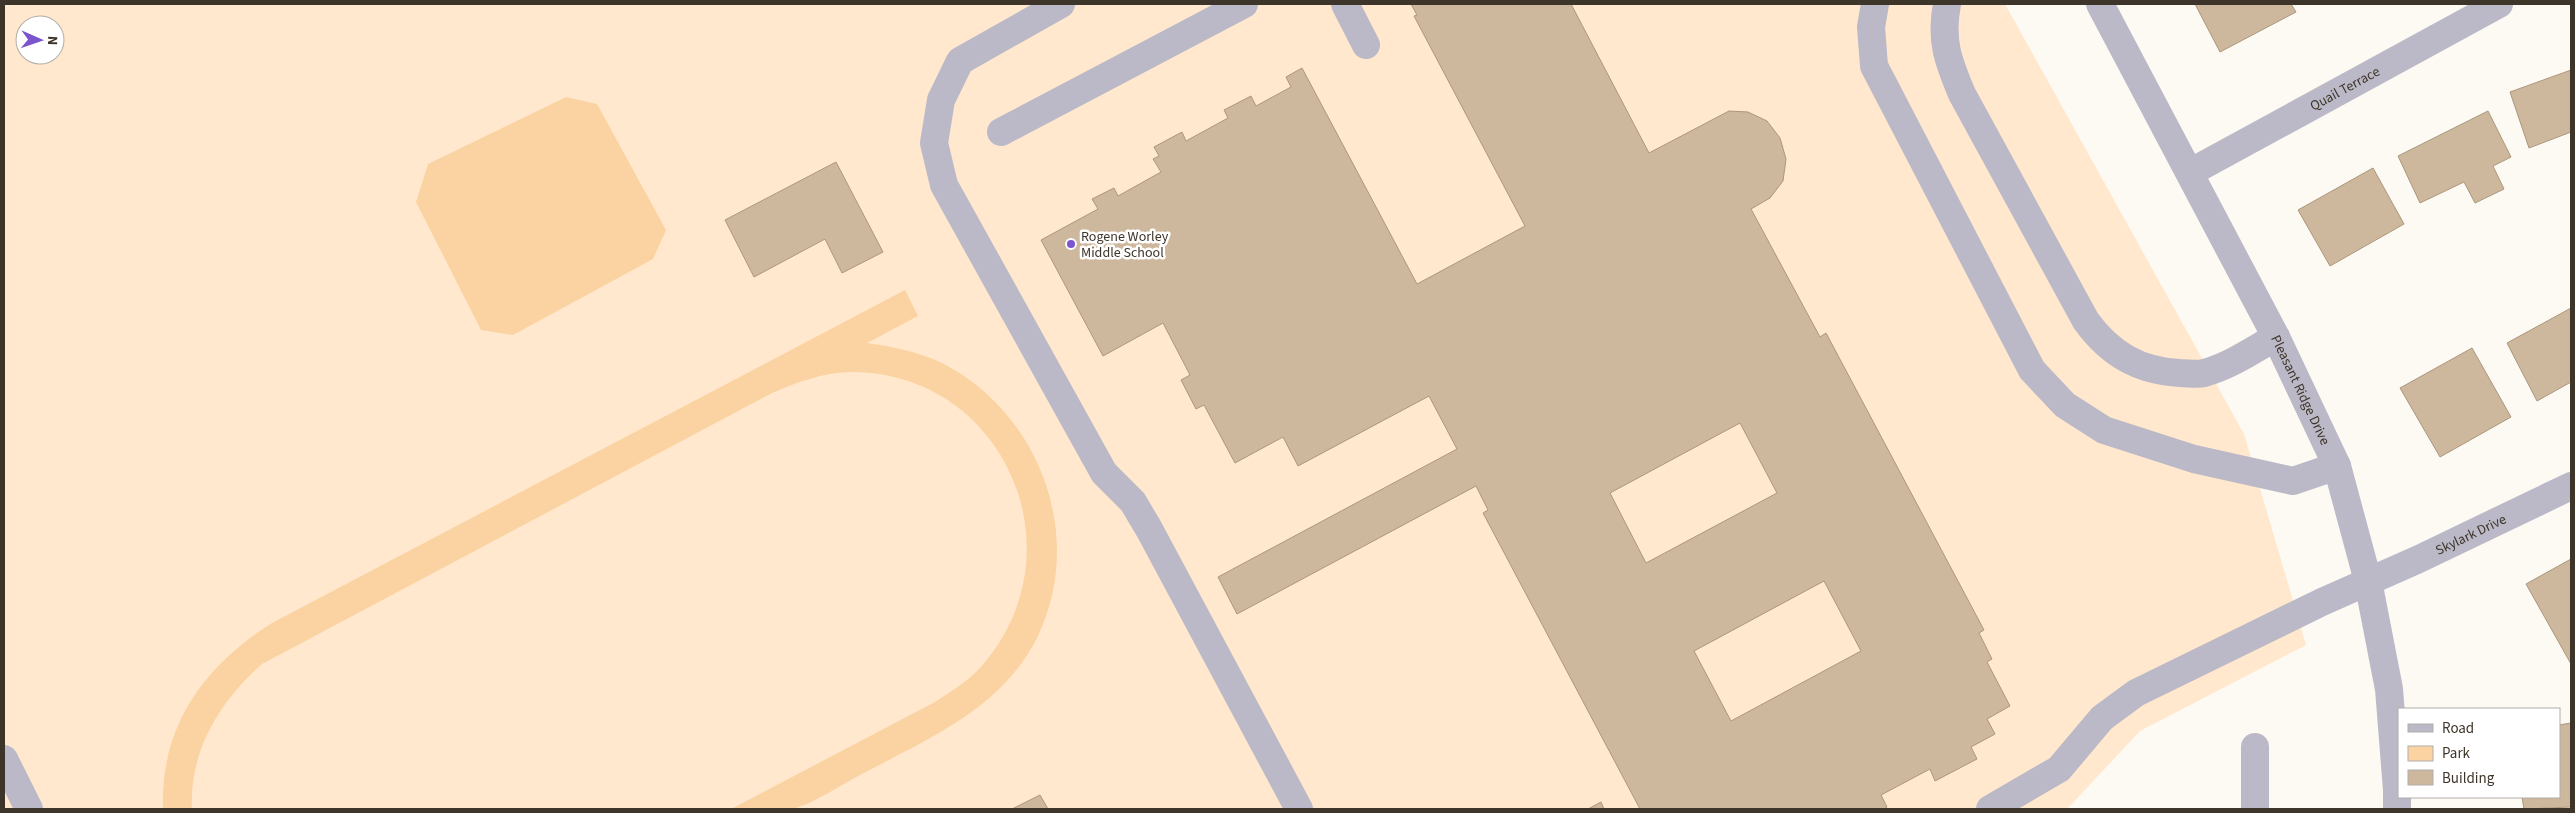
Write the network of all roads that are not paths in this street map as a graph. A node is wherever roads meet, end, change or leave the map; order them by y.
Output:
1 (1061, 4) edge
2 (1244, 4) edge
3 (1345, 4) edge
4 (1875, 4) edge
5 (1947, 4) edge
6 (2100, 4) edge
7 (2499, 4) edge
8 (1366, 46) dead end
9 (1001, 132) dead end
10 (2191, 172) junction
11 (2276, 337) junction
12 (2337, 466) junction
13 (2571, 486) edge
14 (2368, 581) junction
15 (2255, 746) dead end
16 (4, 759) edge
17 (29, 809) edge
18 (1299, 809) edge
19 (1990, 809) edge
20 (2256, 809) edge
21 (2397, 809) edge

1 - 18 street
2 - 9 street
3 - 8 street
4 - 12 street
5 - 11 street
6 - 10 street, Pleasant Ridge Drive
7 - 10 street, Quail Terrace
10 - 11 street, Pleasant Ridge Drive
11 - 12 street, Pleasant Ridge Drive
12 - 14 street, Pleasant Ridge Drive
13 - 14 street, Skylark Drive
14 - 19 street, Skylark Drive
14 - 21 street, Pleasant Ridge Drive
15 - 20 street
16 - 17 street

